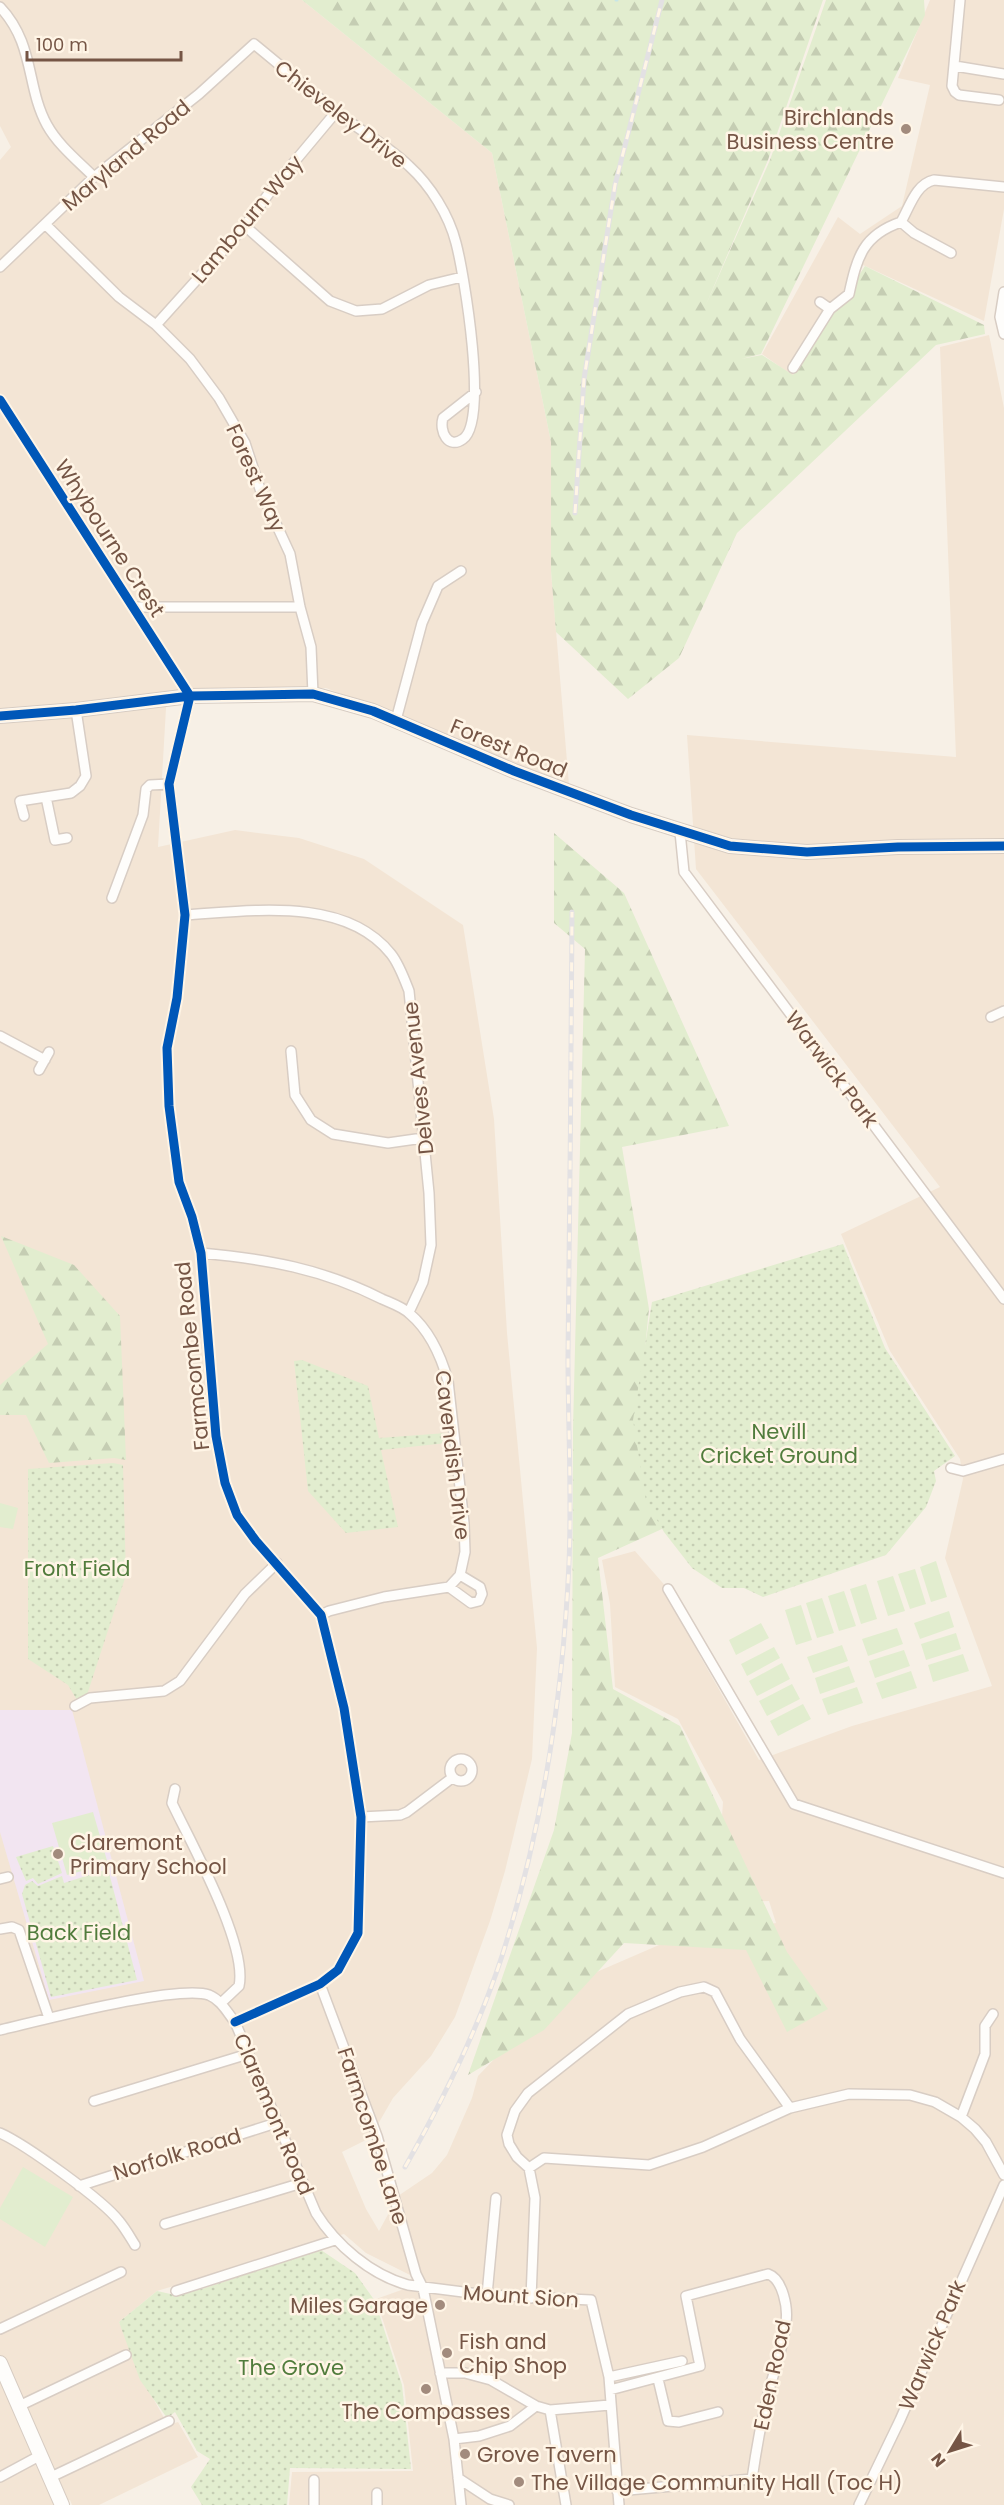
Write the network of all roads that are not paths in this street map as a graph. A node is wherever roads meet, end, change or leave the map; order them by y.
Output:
1 (960, 0) edge
2 (0, 7) edge
3 (254, 44) joint
4 (955, 66) junction
5 (1004, 74) edge
6 (999, 100) dead end
7 (336, 112) junction
8 (94, 177) junction
9 (1004, 187) edge
10 (901, 222) junction
11 (46, 225) junction
12 (245, 226) junction
13 (951, 253) dead end
14 (0, 267) edge
15 (462, 277) junction
16 (1004, 292) edge
17 (820, 302) dead end
18 (830, 309) junction
19 (156, 324) junction
20 (1004, 334) edge
21 (793, 368) dead end
22 (476, 392) junction
23 (0, 399) edge
24 (461, 571) dead end
25 (300, 607) junction
26 (134, 608) junction
27 (313, 694) junction
28 (190, 696) junction
29 (76, 710) junction
30 (0, 716) edge
31 (396, 720) junction
32 (169, 784) junction
33 (46, 797) junction
34 (24, 816) dead end
35 (680, 832) junction
36 (67, 838) dead end
37 (1004, 846) edge
38 (112, 898) dead end
39 (185, 915) junction
40 (1004, 1011) edge
41 (991, 1017) dead end
42 (0, 1036) edge
43 (291, 1051) dead end
44 (39, 1070) dead end
45 (423, 1138) junction
46 (201, 1253) junction
47 (1004, 1299) edge
48 (409, 1312) junction
49 (1004, 1459) edge
50 (951, 1468) dead end
51 (277, 1563) junction
52 (460, 1575) junction
53 (449, 1587) junction
54 (668, 1589) dead end
55 (321, 1615) junction
56 (75, 1706) dead end
57 (452, 1778) dead end
58 (175, 1789) dead end
59 (361, 1817) junction
60 (1004, 1873) edge
61 (0, 1929) edge
62 (320, 1984) junction
63 (221, 2003) junction
64 (993, 2014) dead end
65 (49, 2018) junction
66 (234, 2022) junction
67 (0, 2030) edge
68 (248, 2054) junction
69 (94, 2101) dead end
70 (789, 2108) junction
71 (961, 2117) junction
72 (276, 2123) junction
73 (0, 2133) edge
74 (528, 2168) junction
75 (1004, 2175) edge
76 (302, 2183) junction
77 (79, 2186) junction
78 (1003, 2190) edge
79 (496, 2199) dead end
80 (165, 2224) dead end
81 (335, 2240) junction
82 (135, 2245) dead end
83 (122, 2272) dead end
84 (423, 2288) junction
85 (176, 2291) dead end
86 (487, 2295) junction
87 (531, 2298) junction
88 (0, 2329) edge
89 (126, 2355) dead end
90 (682, 2361) dead end
91 (0, 2363) edge
92 (440, 2373) junction
93 (609, 2377) junction
94 (658, 2379) junction
95 (5, 2389) edge
96 (610, 2390) junction
97 (610, 2405) junction
98 (20, 2406) junction
99 (536, 2406) junction
100 (550, 2410) junction
101 (718, 2412) dead end
102 (169, 2421) dead end
103 (454, 2439) junction
104 (41, 2455) junction
105 (0, 2477) edge
106 (51, 2477) junction
107 (458, 2478) junction
108 (314, 2480) dead end
109 (616, 2492) junction
110 (377, 2493) dead end
111 (62, 2505) edge
112 (314, 2505) edge
113 (377, 2505) edge
114 (460, 2505) edge
115 (509, 2505) edge
116 (566, 2505) edge
117 (618, 2505) edge
118 (859, 2505) edge

1 - 4 street
2 - 8 street
3 - 7 street, Chieveley Drive
3 - 8 street, Maryland Road
4 - 5 street
4 - 6 street
7 - 12 street, Lambourn Way
7 - 15 street, Chieveley Drive
8 - 11 street, Maryland Road
9 - 10 street
10 - 13 street
10 - 18 street
11 - 14 street, Maryland Road
11 - 19 street, Forest Way
12 - 15 street
12 - 19 street, Lambourn Way
15 - 22 street, Chieveley Drive
16 - 20 street
17 - 18 street
18 - 21 street
19 - 25 street, Forest Way
22 - 22 street, Chieveley Drive
23 - 26 street, Whybourne Crest
24 - 31 street
25 - 26 street, Whybourne Crest
25 - 27 street, Forest Way
26 - 28 street, Whybourne Crest
27 - 28 street, Forest Road
27 - 31 street, Forest Road
28 - 29 street, Forest Road
28 - 32 street, Farmcombe Road
29 - 30 street, Forest Road
29 - 33 street
31 - 35 street, Forest Road
32 - 38 street
32 - 39 street, Farmcombe Road
33 - 34 street
33 - 36 street
35 - 37 street, Forest Road
35 - 47 street, Warwick Park
39 - 45 street, Delves Avenue
39 - 46 street, Farmcombe Road
40 - 41 street
42 - 44 street
43 - 45 street
45 - 48 street, Delves Avenue
46 - 48 street, Cavendish Drive
46 - 51 street, Farmcombe Road
48 - 52 street, Cavendish Drive
49 - 50 street
51 - 55 street, Farmcombe Road
51 - 56 street
52 - 53 street
52 - 53 street
53 - 55 street
54 - 60 street
55 - 59 street, Farmcombe Road
57 - 59 street
58 - 63 street
59 - 62 street, Farmcombe Road
61 - 65 street
62 - 66 street, Farmcombe Road
62 - 84 street, Farmcombe Lane
63 - 65 street
63 - 66 street, Claremont Road
64 - 71 street
65 - 67 street
66 - 68 street, Claremont Road
68 - 69 street
68 - 72 street, Claremont Road
70 - 71 street
70 - 74 street
70 - 74 street
71 - 75 street
72 - 76 street, Claremont Road
72 - 77 street, Norfolk Road
73 - 77 street
74 - 87 street
76 - 80 street
76 - 81 street, Claremont Road
77 - 82 street
78 - 118 street, Warwick Park
79 - 86 street
81 - 84 street, Claremont Road
81 - 85 street
83 - 88 street
84 - 86 street, Mount Sion
84 - 92 street, Farmcombe Lane
86 - 87 street, Mount Sion
87 - 93 street, Mount Sion
89 - 98 street
90 - 93 street
91 - 95 street
92 - 99 street
92 - 103 street, Farmcombe Lane
93 - 96 street, Mount Sion
94 - 96 street, Eden Road
94 - 101 street
94 - 109 street, Eden Road
95 - 98 street
96 - 97 street, Mount Sion
97 - 100 street
97 - 109 street, Mount Sion
98 - 104 street
99 - 100 street
99 - 103 street
100 - 116 street
102 - 106 street
103 - 107 street, Farmcombe Lane
104 - 105 street
104 - 106 street
106 - 111 street
107 - 114 street, Farmcombe Lane
107 - 115 street
108 - 112 street
109 - 117 street, Mount Sion
110 - 113 street

